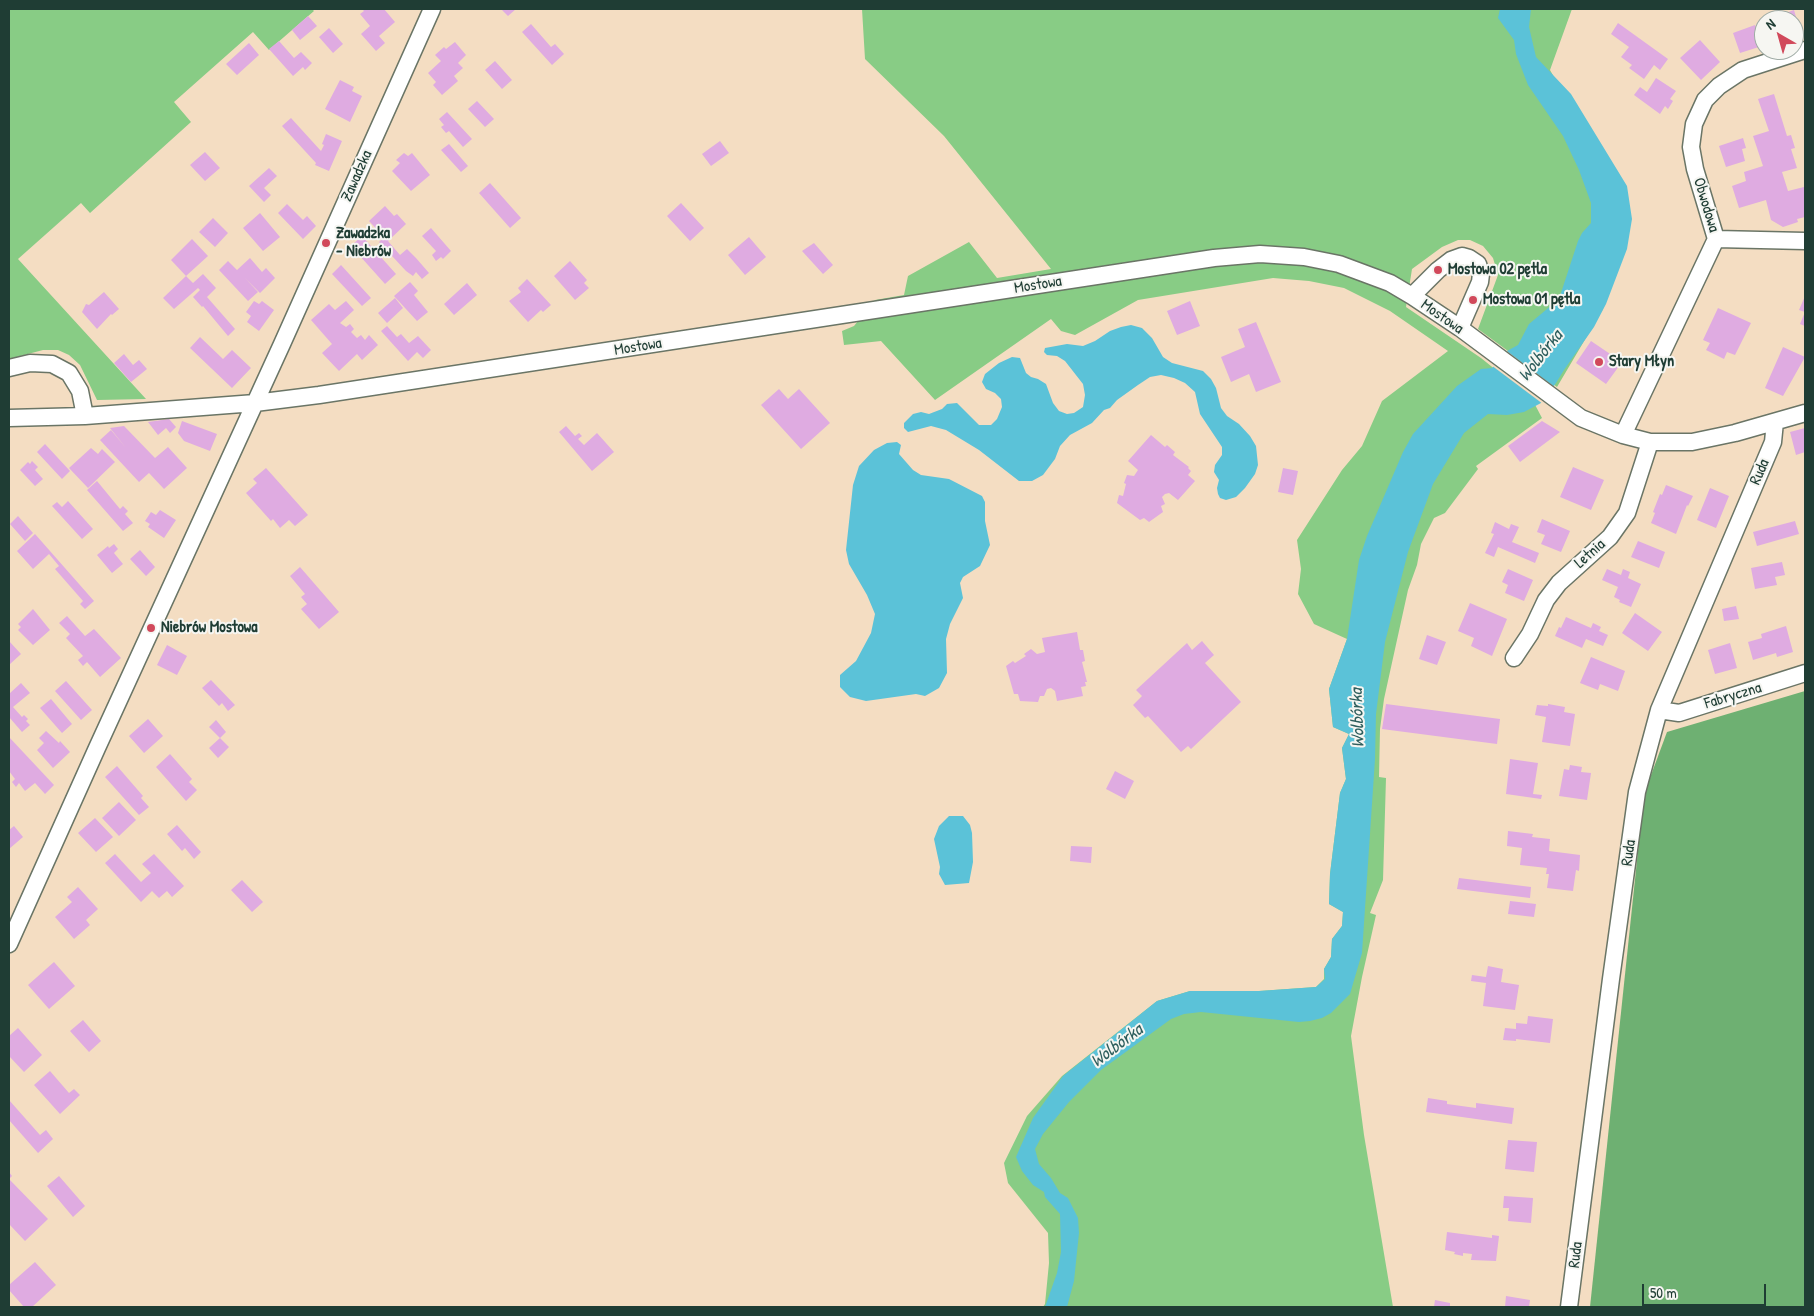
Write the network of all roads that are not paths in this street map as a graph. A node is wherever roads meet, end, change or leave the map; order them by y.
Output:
1 (432, 9) edge
2 (1805, 50) edge
3 (1716, 239) junction
4 (1805, 241) edge
5 (1412, 296) junction
6 (1460, 328) junction
7 (9, 368) edge
8 (255, 403) junction
9 (1805, 413) edge
10 (85, 416) junction
11 (9, 418) edge
12 (1775, 422) junction
13 (1623, 435) junction
14 (1650, 442) junction
15 (1514, 658) dead end
16 (1805, 673) edge
17 (1659, 710) junction
18 (9, 944) edge
19 (1569, 1307) edge

1 - 8 street, Zawadzka
2 - 3 street, Obwodowa
3 - 4 street
3 - 13 street, Obwodowa
5 - 6 street, Mostowa
5 - 6 street
5 - 8 street, Mostowa
6 - 13 street, Mostowa
7 - 10 street
8 - 10 street, Mostowa
8 - 18 street, Zawadzka
9 - 12 street, Mostowa
10 - 11 street, Mostowa
12 - 14 street, Mostowa
12 - 17 street, Ruda
13 - 14 street, Mostowa
14 - 15 street, Letnia
16 - 17 street, Fabryczna
17 - 19 street, Ruda

